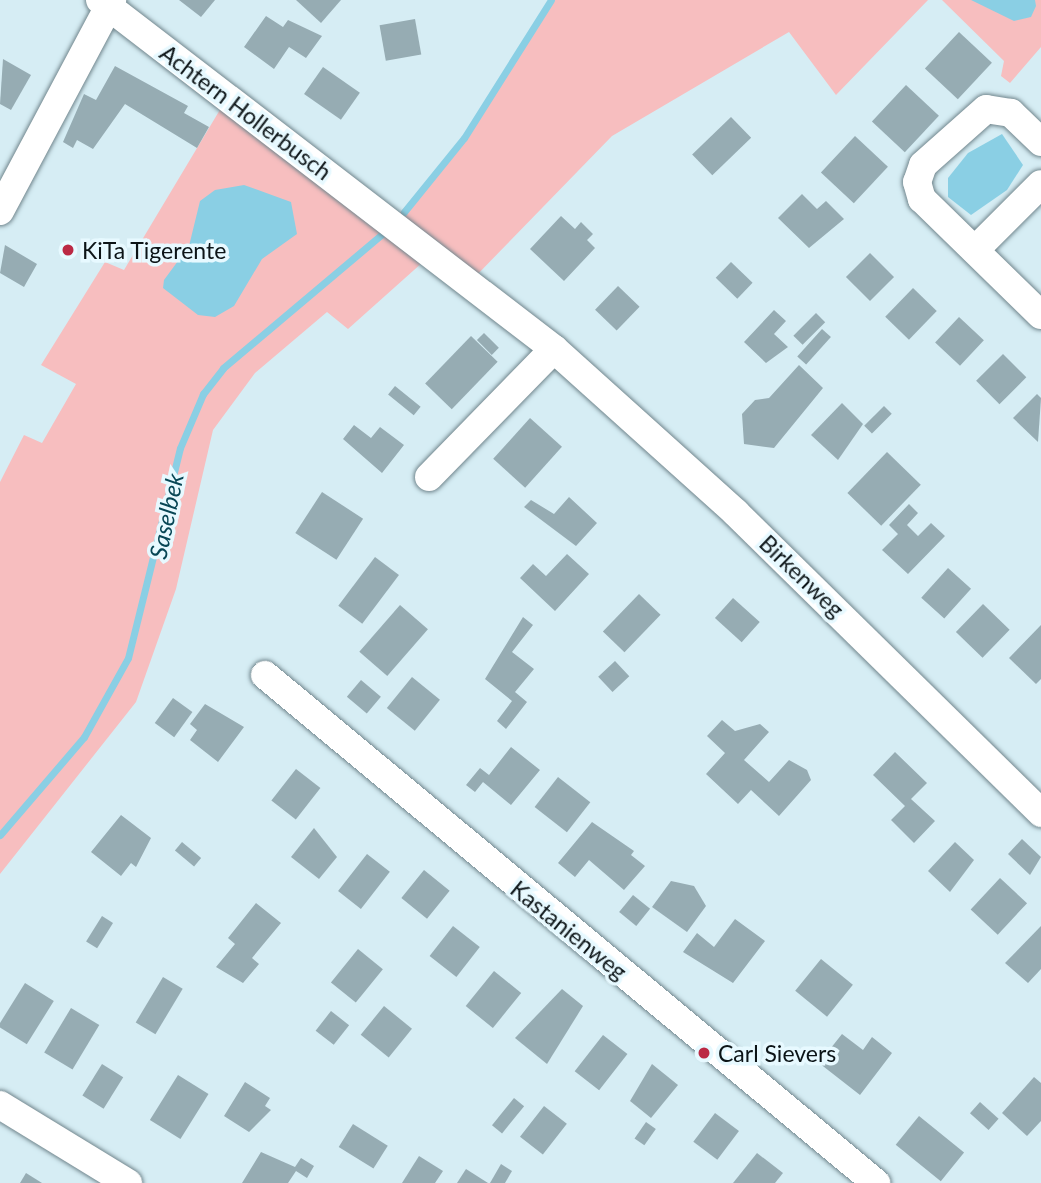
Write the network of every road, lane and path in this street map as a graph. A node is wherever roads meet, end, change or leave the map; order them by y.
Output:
1 (106, 2) edge
2 (1041, 142) edge
3 (1041, 184) edge
4 (0, 211) edge
5 (391, 225) joint
6 (975, 250) junction
7 (1041, 315) edge
8 (554, 349) junction
9 (429, 477) dead end
10 (265, 675) dead end
11 (1041, 813) edge
12 (0, 1105) edge
13 (128, 1183) edge
14 (876, 1183) edge

1 - 4 street
1 - 5 street, Achtern Hollerbusch
2 - 6 street
3 - 6 street
5 - 8 street, Birkenweg
6 - 7 street
8 - 9 street
8 - 11 street, Birkenweg
10 - 14 street, Kastanienweg
12 - 13 street

